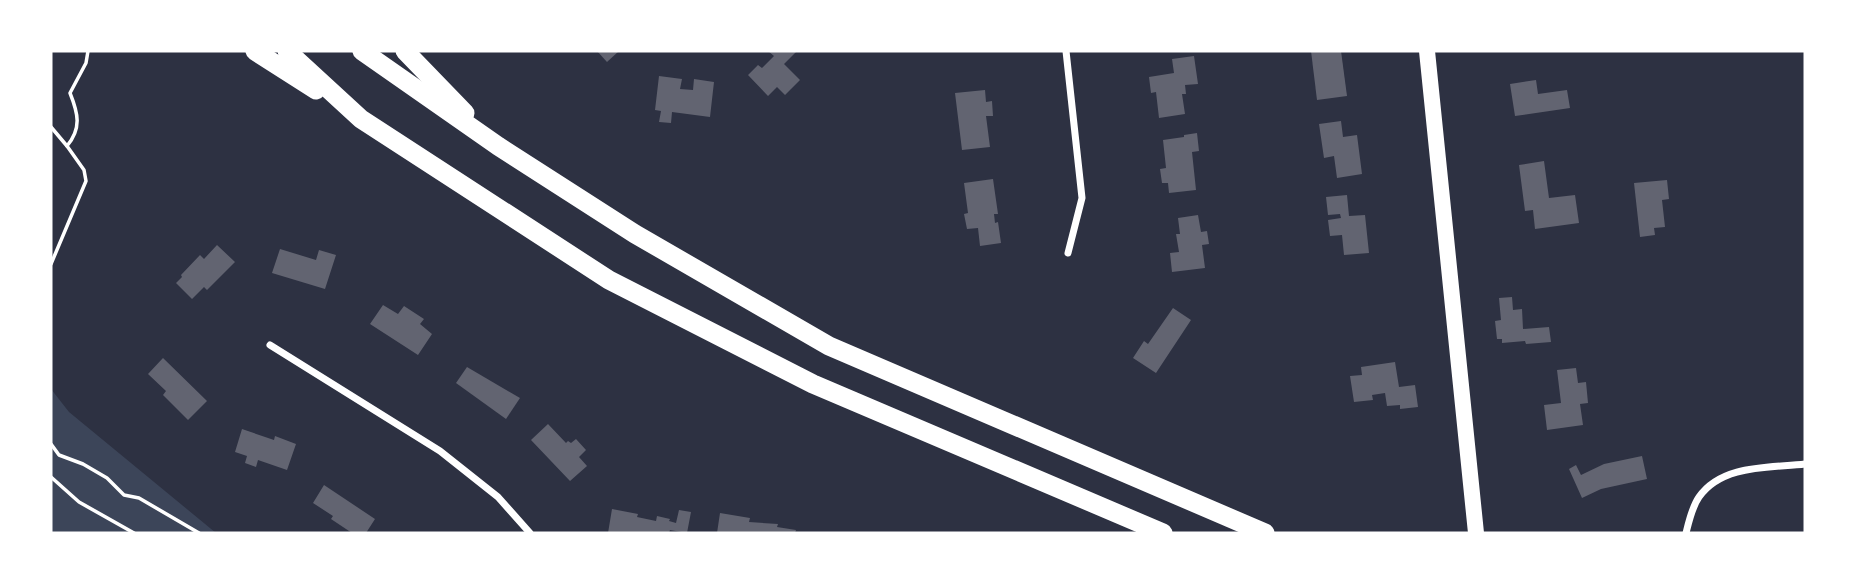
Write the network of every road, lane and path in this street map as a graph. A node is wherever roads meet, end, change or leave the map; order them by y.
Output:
1 (88, 51) edge
2 (255, 51) edge
3 (287, 51) edge
4 (362, 51) edge
5 (405, 51) edge
6 (1066, 51) edge
7 (1427, 51) edge
8 (361, 119) junction
9 (51, 128) edge
10 (67, 146) junction
11 (498, 146) junction
12 (1069, 253) dead end
13 (51, 264) edge
14 (270, 345) dead end
15 (51, 444) edge
16 (1805, 464) edge
17 (51, 477) edge
18 (134, 533) edge
19 (199, 533) edge
20 (530, 533) edge
21 (1163, 533) edge
22 (1265, 533) edge
23 (1476, 533) edge
24 (1686, 533) edge

1 - 10 path
2 - 8 highway
3 - 8 highway
4 - 11 highway
5 - 11 highway
6 - 12 street
7 - 23 main road
8 - 21 highway
9 - 10 path
10 - 13 path
11 - 22 highway
14 - 20 street
15 - 19 path
16 - 24 street
17 - 18 path

